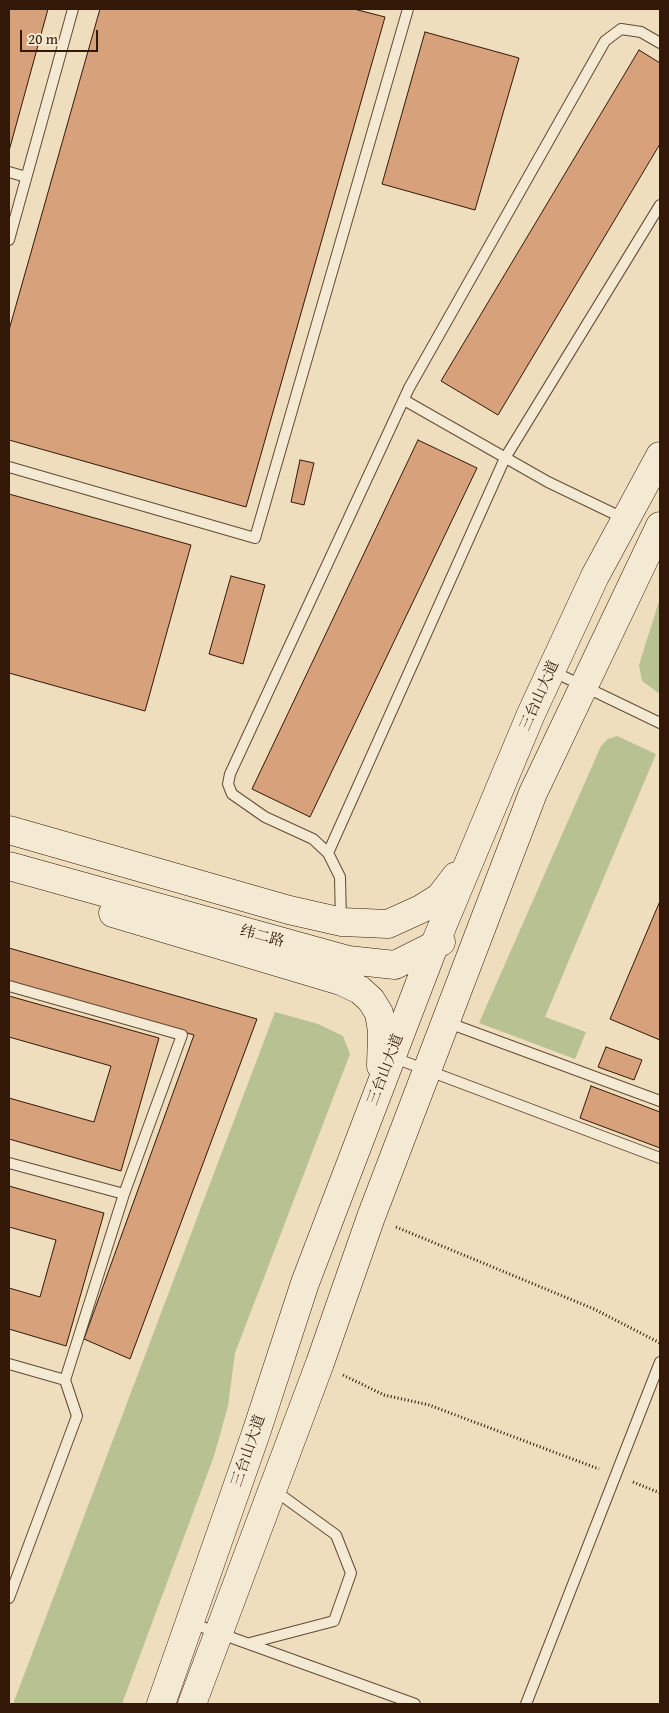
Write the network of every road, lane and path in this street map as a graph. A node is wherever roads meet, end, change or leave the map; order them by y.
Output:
1 (73, 9) edge
2 (408, 9) edge
3 (660, 43) edge
4 (9, 172) edge
5 (26, 177) junction
6 (660, 205) edge
7 (9, 240) edge
8 (404, 400) junction
9 (660, 456) edge
10 (506, 458) junction
11 (9, 468) edge
12 (626, 519) junction
13 (660, 526) edge
14 (552, 670) junction
15 (584, 686) junction
16 (660, 723) edge
17 (9, 830) edge
18 (473, 852) junction
19 (328, 853) junction
20 (9, 866) edge
21 (36, 874) junction
22 (496, 890) junction
23 (342, 922) junction
24 (434, 946) junction
25 (9, 986) edge
26 (445, 1022) junction
27 (391, 1057) junction
28 (426, 1071) junction
29 (378, 1092) junction
30 (660, 1101) edge
31 (660, 1158) edge
32 (9, 1163) edge
33 (124, 1194) junction
34 (371, 1218) junction
35 (660, 1344) edge
36 (660, 1362) edge
37 (9, 1364) edge
38 (320, 1364) junction
39 (65, 1380) junction
40 (616, 1476) junction
41 (273, 1490) junction
42 (660, 1493) edge
43 (9, 1598) edge
44 (190, 1623) junction
45 (219, 1632) junction
46 (250, 1643) junction
47 (161, 1704) edge
48 (192, 1704) edge
49 (415, 1704) edge
50 (526, 1704) edge

1 - 5 lane
2 - 11 lane
3 - 8 lane
4 - 5 lane
5 - 7 lane
6 - 10 lane
8 - 10 lane
8 - 19 lane
9 - 12 main road, 三台山大道
10 - 12 lane
10 - 19 lane
12 - 14 main road, 三台山大道
13 - 15 main road
14 - 15 lane
14 - 18 main road, 三台山大道
15 - 16 lane
15 - 22 main road
17 - 23 main road
18 - 23 main road
18 - 24 main road, 三台山大道
19 - 23 lane
20 - 21 main road, 纬二路
21 - 24 main road, 纬二路
21 - 29 main road
22 - 24 main road, 纬二路
22 - 26 main road
24 - 27 main road, 三台山大道
25 - 33 lane
26 - 28 main road
26 - 30 lane
27 - 28 lane
27 - 29 main road, 三台山大道
28 - 31 lane
28 - 34 main road
29 - 44 main road, 三台山大道
32 - 33 lane
33 - 39 lane
34 - 35 path
34 - 38 main road
36 - 40 lane
37 - 39 lane
38 - 40 path
38 - 41 main road
39 - 43 lane
40 - 42 path
40 - 50 lane
41 - 45 main road
41 - 46 lane
44 - 45 lane
44 - 47 main road, 三台山大道
45 - 46 lane
45 - 48 main road
46 - 49 lane

